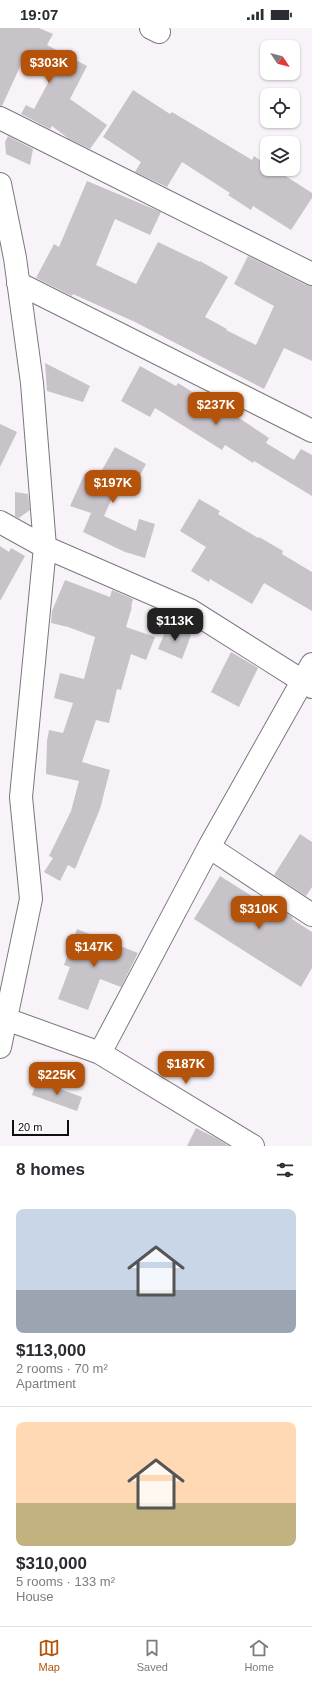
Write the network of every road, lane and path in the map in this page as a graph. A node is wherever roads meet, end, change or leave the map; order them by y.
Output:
1 (0, 118) edge
2 (0, 184) edge
3 (312, 274) edge
4 (18, 283) junction
5 (312, 431) edge
6 (0, 522) edge
7 (45, 547) junction
8 (309, 677) edge
9 (209, 847) junction
10 (312, 914) edge
11 (6, 1019) junction
12 (0, 1047) edge
13 (100, 1053) junction
14 (253, 1146) edge

1 - 3 street
2 - 4 street
4 - 5 street
4 - 7 street
6 - 7 street
7 - 8 street
7 - 11 street
8 - 9 street
9 - 10 street
9 - 13 street
11 - 12 street
11 - 13 street
13 - 14 street

